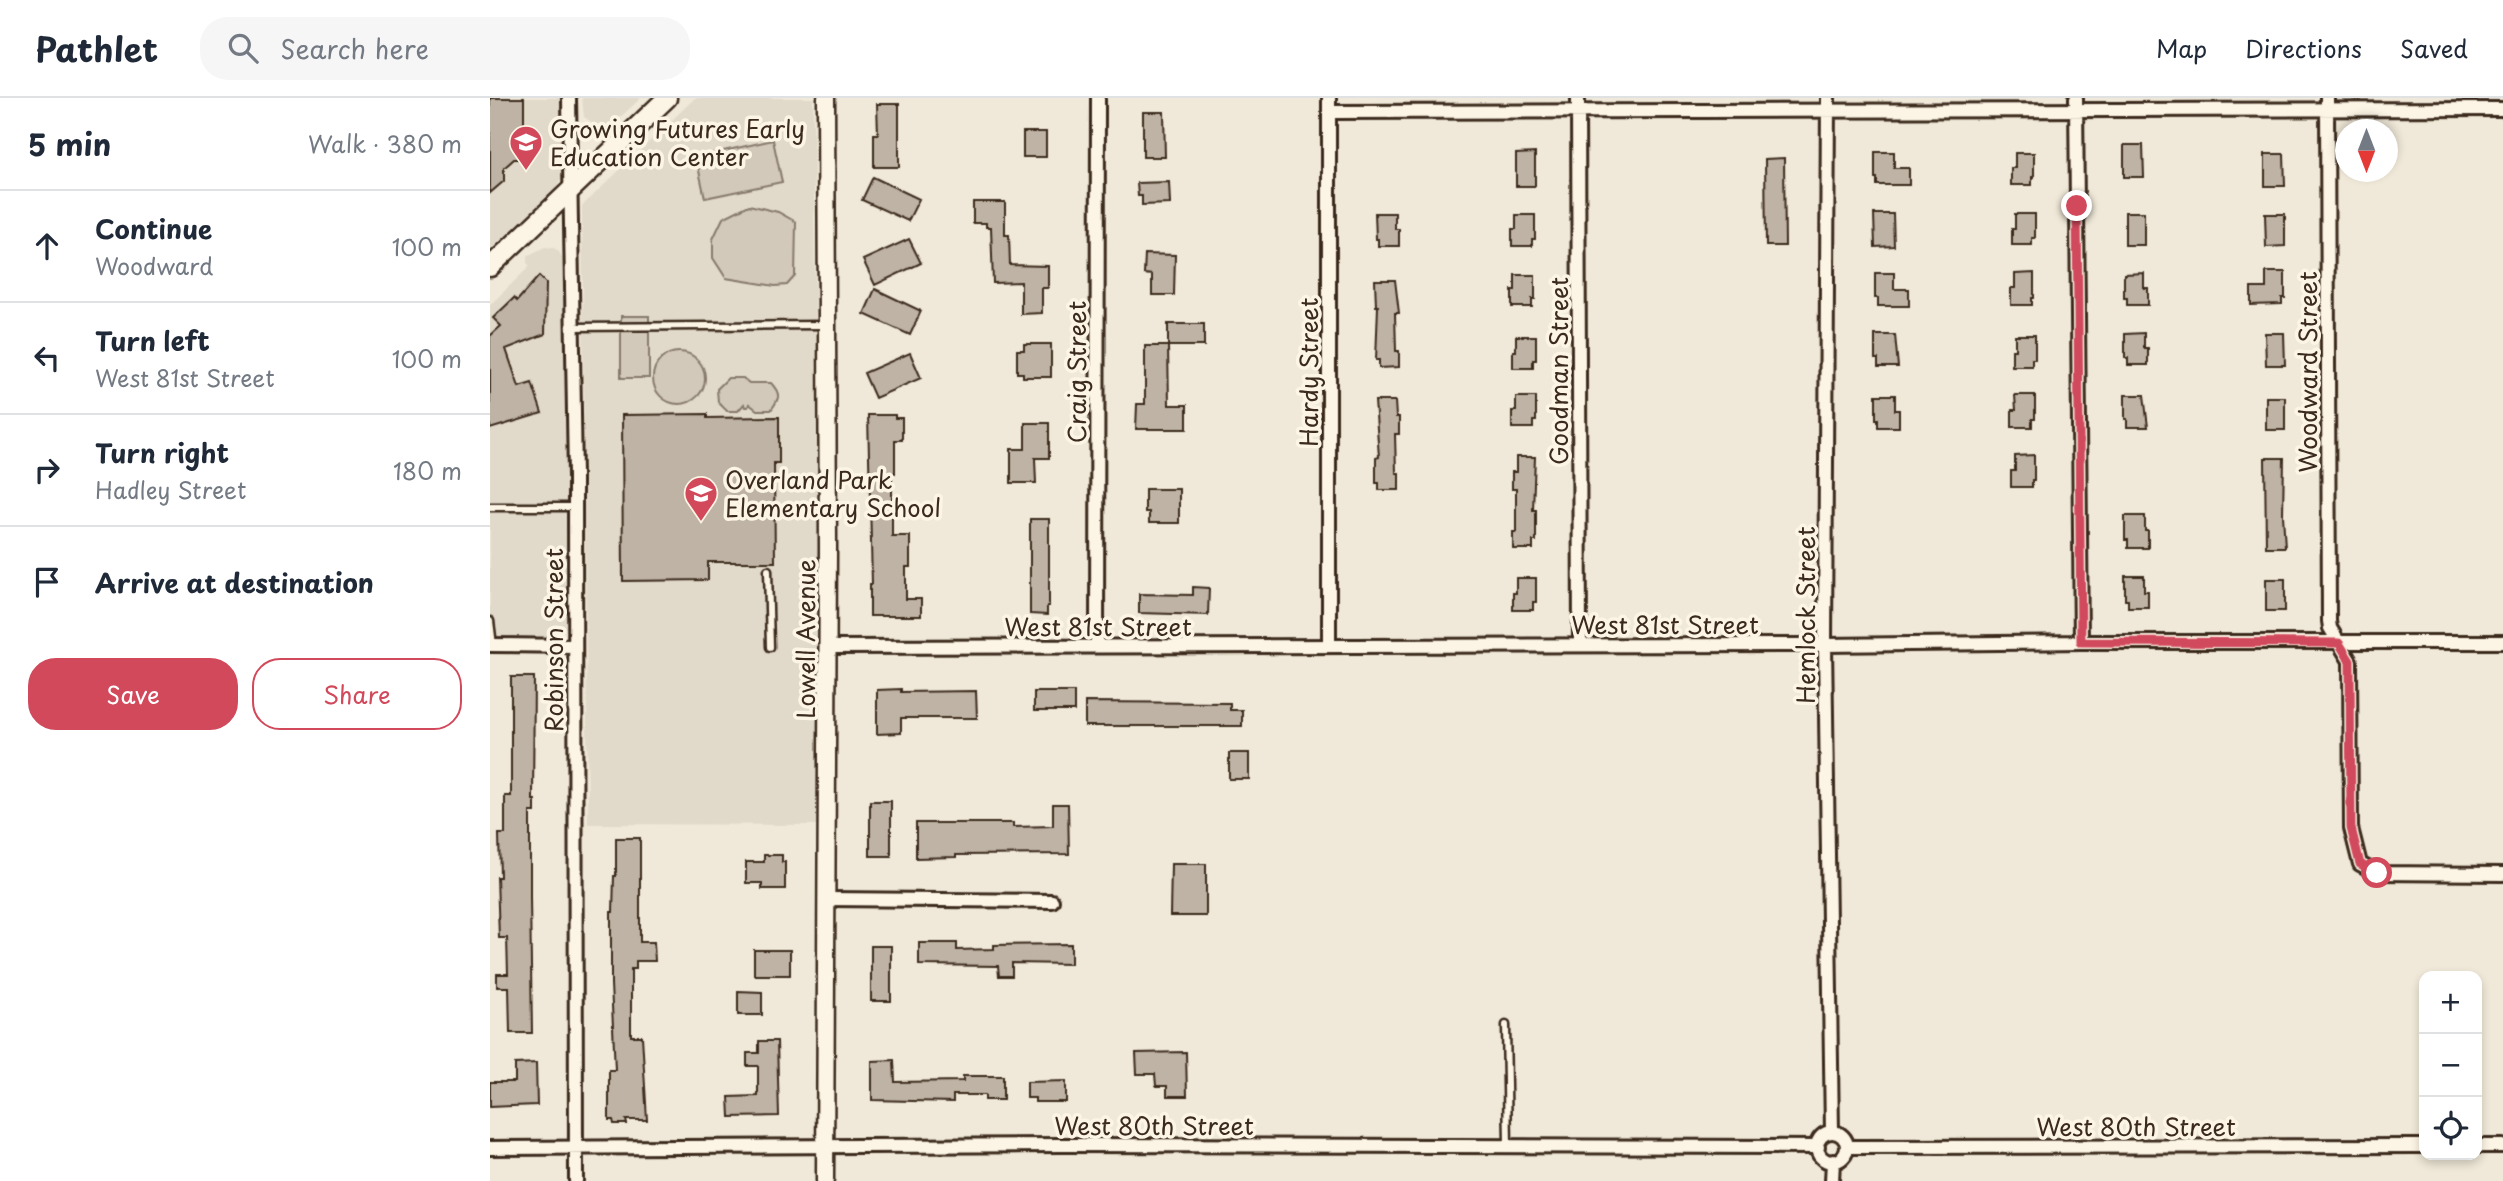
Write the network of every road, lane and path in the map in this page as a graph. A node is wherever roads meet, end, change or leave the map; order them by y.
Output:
1 (569, 98) edge
2 (667, 98) edge
3 (826, 98) edge
4 (1097, 98) edge
5 (1329, 98) edge
6 (1578, 98) edge
7 (1828, 104) edge
8 (2077, 104) edge
9 (2327, 104) edge
10 (2503, 109) edge
11 (1329, 112) junction
12 (1578, 112) junction
13 (569, 189) junction
14 (490, 267) edge
15 (827, 325) junction
16 (572, 327) junction
17 (490, 507) edge
18 (574, 507) junction
19 (768, 570) dead end
20 (490, 621) edge
21 (2081, 642) junction
22 (2503, 642) edge
23 (2339, 643) junction
24 (491, 645) edge
25 (1580, 645) junction
26 (1825, 645) junction
27 (574, 646) junction
28 (1097, 646) junction
29 (1329, 646) junction
30 (770, 647) dead end
31 (827, 647) junction
32 (2503, 874) edge
33 (826, 899) junction
34 (1052, 901) dead end
35 (1506, 1025) dead end
36 (1832, 1132) junction
37 (825, 1146) junction
38 (2419, 1146) edge
39 (2482, 1146) edge
40 (2503, 1146) edge
41 (576, 1147) junction
42 (1508, 1147) junction
43 (1818, 1147) junction
44 (1847, 1147) junction
45 (490, 1148) edge
46 (1833, 1161) junction
47 (576, 1181) edge
48 (825, 1181) edge
49 (1832, 1181) edge

1 - 13 street, Robinson Street
2 - 13 main road
3 - 15 street, Lowell Avenue
4 - 28 street, Craig Street
5 - 11 street, Hardy Street
6 - 12 street, Goodman Street
7 - 8 street
7 - 12 street
7 - 26 street, Hemlock Street
8 - 9 street
8 - 21 street
9 - 10 street
9 - 23 street, Woodward Street
11 - 12 street
11 - 29 street, Hardy Street
12 - 25 street, Goodman Street
13 - 14 main road
13 - 16 street, Robinson Street
15 - 16 lane
15 - 31 street, Lowell Avenue
16 - 18 street, Robinson Street
17 - 18 lane
18 - 27 street, Robinson Street
19 - 30 lane
20 - 24 lane
21 - 23 street, West 81st Street
21 - 26 street, West 81st Street
22 - 23 street, West 81st Street
23 - 32 street, Woodward Street
24 - 27 street
25 - 26 street, West 81st Street
25 - 29 street, West 81st Street
26 - 36 street, Hemlock Street
27 - 41 street, Robinson Street
28 - 29 street, West 81st Street
28 - 31 street, West 81st Street
31 - 33 street, Lowell Avenue
33 - 34 street
33 - 37 street, Lowell Avenue
35 - 42 lane
36 - 43 street
36 - 44 street
37 - 41 street, West 80th Street
37 - 42 street, West 80th Street
37 - 48 street, Lowell Avenue
38 - 44 street, West 80th Street
39 - 40 street
41 - 45 street, West 80th Street
41 - 47 street, Robinson Street
42 - 43 street, West 80th Street
43 - 46 street
44 - 46 street
46 - 49 street

